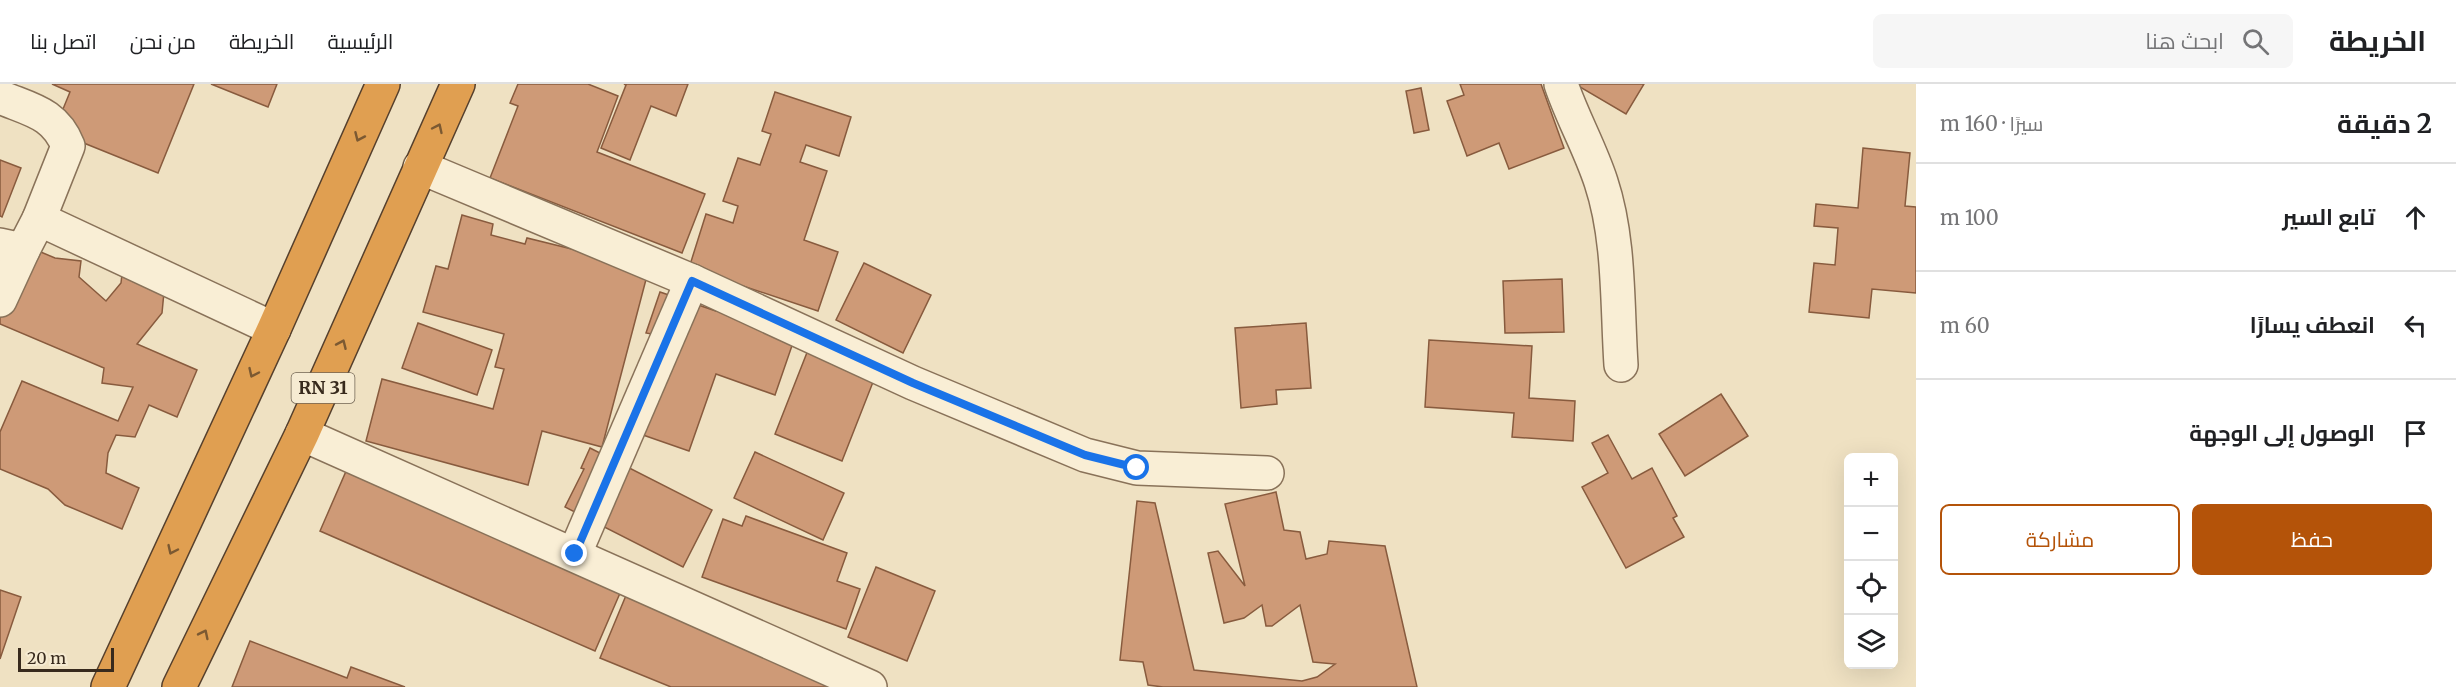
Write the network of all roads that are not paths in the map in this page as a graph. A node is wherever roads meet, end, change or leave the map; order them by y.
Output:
1 (383, 84) edge
2 (458, 84) edge
3 (1561, 84) edge
4 (0, 97) edge
5 (420, 167) junction
6 (39, 219) junction
7 (12, 248) edge
8 (692, 281) junction
9 (0, 300) edge
10 (274, 328) junction
11 (1621, 364) dead end
12 (302, 434) junction
13 (1267, 473) dead end
14 (575, 554) junction
15 (108, 687) edge
16 (179, 687) edge
17 (870, 687) edge

1 -> 10 highway
5 -> 2 highway, RN 31
3 - 11 street
4 - 6 street
5 - 8 street
12 -> 5 highway, RN 31
6 - 7 street
6 - 10 street
7 - 9 street
8 - 13 street
8 - 14 street
10 -> 15 highway
12 - 14 street
16 -> 12 highway, RN 31
14 - 17 street

